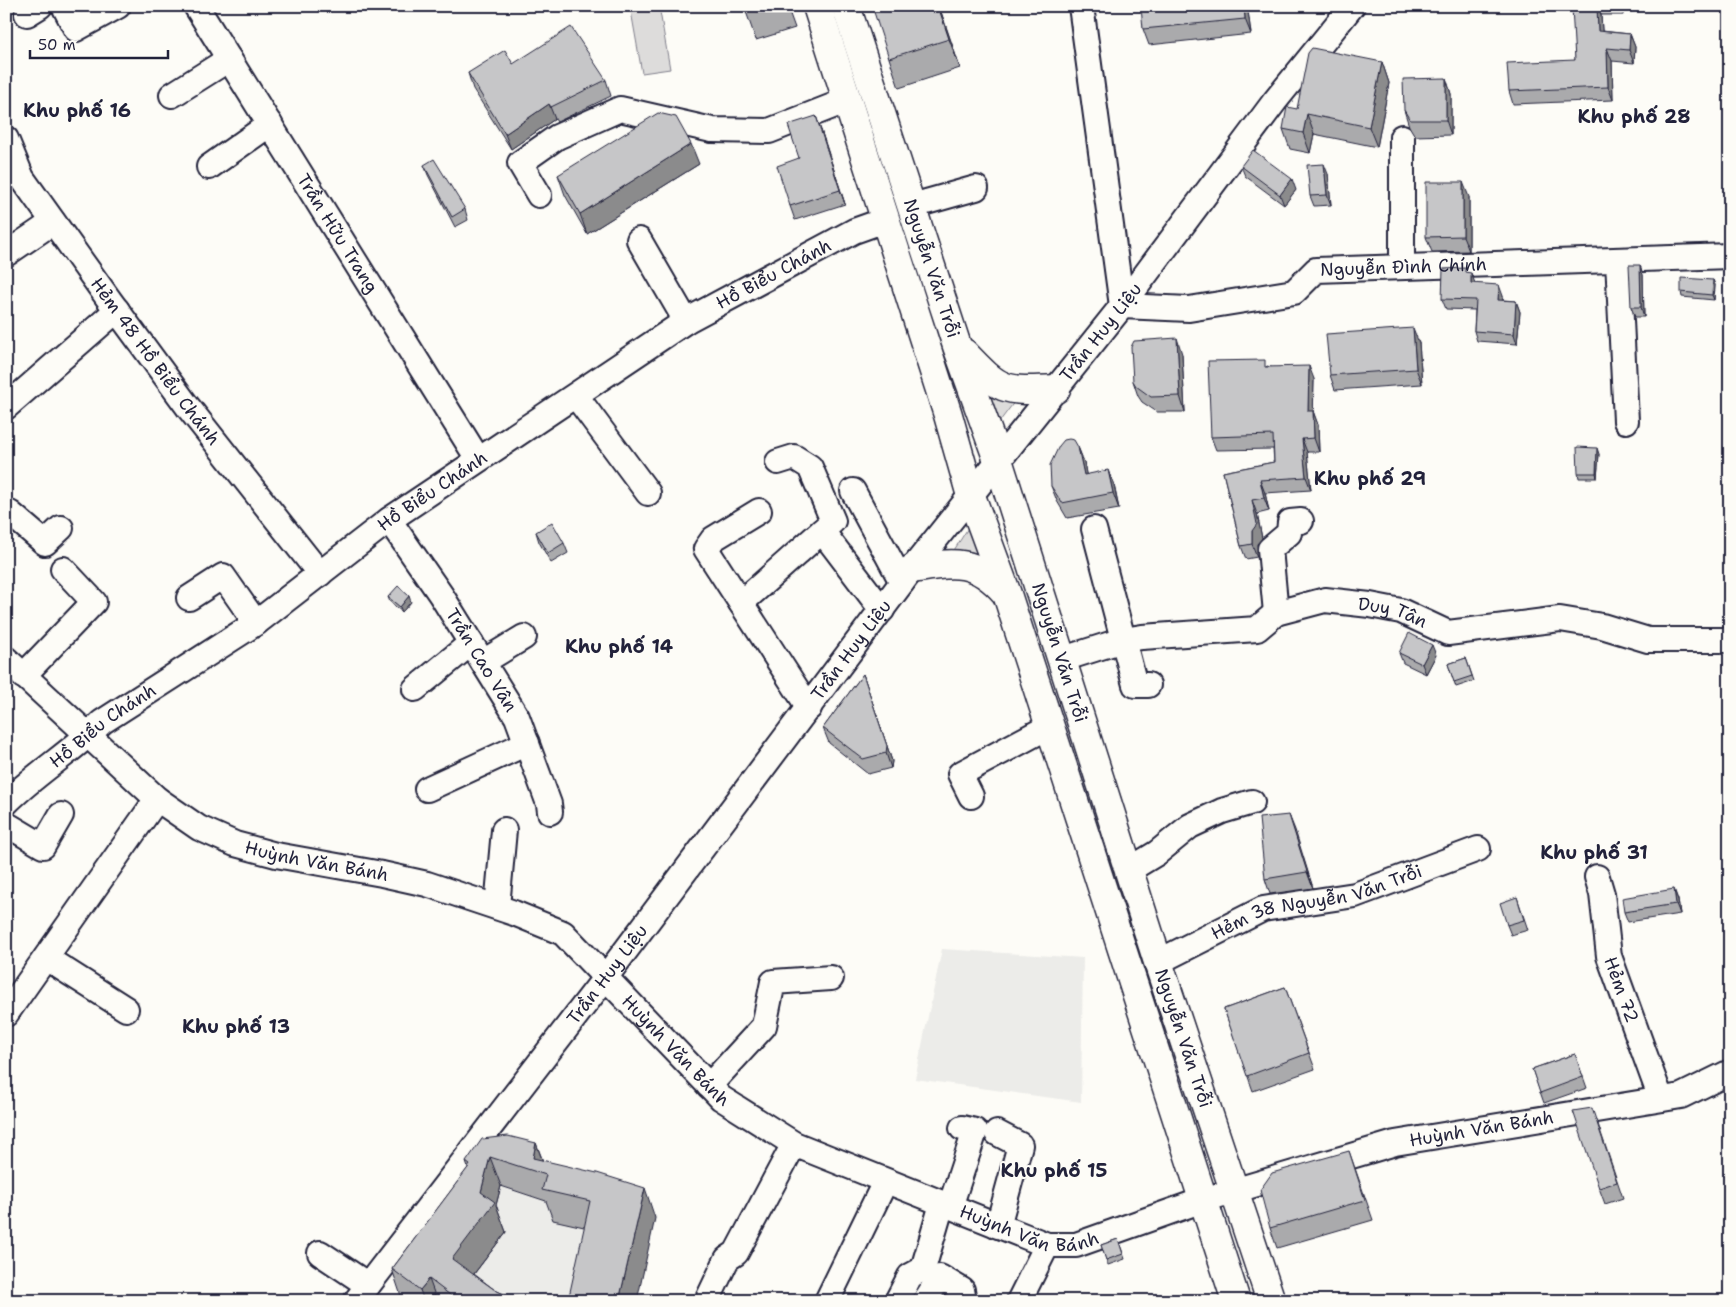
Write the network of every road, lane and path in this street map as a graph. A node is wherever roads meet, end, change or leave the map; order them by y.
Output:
1 (64, 6) edge
2 (118, 6) edge
3 (196, 6) edge
4 (817, 6) edge
5 (846, 6) edge
6 (1081, 6) edge
7 (1352, 6) edge
8 (230, 58) junction
9 (172, 95) dead end
10 (848, 100) junction
11 (270, 124) junction
12 (1402, 137) dead end
13 (6, 139) edge
14 (210, 166) dead end
15 (976, 188) dead end
16 (539, 195) dead end
17 (912, 206) junction
18 (885, 220) junction
19 (53, 222) junction
20 (639, 240) dead end
21 (6, 254) edge
22 (1730, 256) edge
23 (1618, 260) junction
24 (1402, 267) junction
25 (1122, 306) junction
26 (117, 310) junction
27 (686, 321) junction
28 (958, 346) junction
29 (1056, 389) junction
30 (576, 396) junction
31 (6, 407) edge
32 (1626, 421) dead end
33 (478, 459) junction
34 (778, 462) dead end
35 (999, 463) junction
36 (853, 491) dead end
37 (648, 493) dead end
38 (971, 496) junction
39 (759, 511) dead end
40 (6, 516) edge
41 (389, 520) junction
42 (1301, 521) dead end
43 (61, 528) dead end
44 (1094, 529) dead end
45 (822, 531) junction
46 (63, 569) dead end
47 (320, 574) junction
48 (907, 576) junction
49 (1007, 594) junction
50 (189, 598) dead end
51 (741, 603) junction
52 (882, 610) junction
53 (1276, 613) junction
54 (256, 623) junction
55 (524, 637) dead end
56 (1123, 640) junction
57 (1730, 640) edge
58 (477, 653) junction
59 (1063, 659) junction
60 (6, 660) edge
61 (23, 676) junction
62 (1148, 686) dead end
63 (415, 689) dead end
64 (808, 708) junction
65 (1048, 728) junction
66 (89, 735) junction
67 (527, 743) junction
68 (427, 789) dead end
69 (971, 796) dead end
70 (157, 799) junction
71 (6, 802) edge
72 (1252, 802) dead end
73 (550, 812) dead end
74 (61, 815) dead end
75 (6, 824) edge
76 (504, 830) dead end
77 (1478, 849) dead end
78 (1129, 870) junction
79 (1597, 877) dead end
80 (497, 907) junction
81 (46, 958) junction
82 (1158, 962) junction
83 (605, 978) junction
84 (831, 978) dead end
85 (126, 1009) dead end
86 (6, 1014) edge
87 (1730, 1072) edge
88 (709, 1086) junction
89 (1661, 1099) junction
90 (962, 1128) dead end
91 (997, 1133) dead end
92 (794, 1144) junction
93 (885, 1182) junction
94 (1234, 1191) junction
95 (1203, 1200) junction
96 (946, 1206) junction
97 (998, 1226) junction
98 (1048, 1245) junction
99 (320, 1253) dead end
100 (362, 1293) edge
101 (707, 1301) edge
102 (827, 1301) edge
103 (897, 1301) edge
104 (925, 1301) edge
105 (964, 1301) edge
106 (1018, 1301) edge
107 (1236, 1301) edge
108 (1271, 1301) edge

1 - 2 street
3 - 8 street, Trần Hữu Trang
4 - 10 main road, Nguyễn Văn Trỗi
5 - 17 main road, Nguyễn Văn Trỗi
6 - 25 street
7 - 25 street, Trần Huy Liệu
8 - 9 street
8 - 11 street, Trần Hữu Trang
10 - 16 street
10 - 18 main road, Nguyễn Văn Trỗi
11 - 14 street
11 - 33 street, Trần Hữu Trang
12 - 24 street
13 - 19 street, Hẻm 48 Hồ Biểu Chánh
15 - 17 street
17 - 28 main road, Nguyễn Văn Trỗi
18 - 27 street, Hồ Biểu Chánh
18 - 38 main road, Nguyễn Văn Trỗi
19 - 21 street
19 - 26 street, Hẻm 48 Hồ Biểu Chánh
20 - 27 street
22 - 23 street, Nguyễn Đình Chính
23 - 24 street, Nguyễn Đình Chính
23 - 32 street
24 - 25 street, Nguyễn Đình Chính
25 - 29 street, Trần Huy Liệu
26 - 31 street
26 - 47 street, Hẻm 48 Hồ Biểu Chánh
27 - 30 street, Hồ Biểu Chánh
28 - 29 main road
28 - 35 main road, Nguyễn Văn Trỗi
29 - 35 street, Trần Huy Liệu
30 - 33 street, Hồ Biểu Chánh
30 - 37 street
33 - 41 street, Hồ Biểu Chánh
34 - 45 street
35 - 38 street, Trần Huy Liệu
35 - 59 main road, Nguyễn Văn Trỗi
36 - 48 street
38 - 48 street, Trần Huy Liệu
38 - 49 main road, Nguyễn Văn Trỗi
39 - 51 street
40 - 43 street
41 - 47 street, Hồ Biểu Chánh
41 - 58 street, Trần Cao Vân
42 - 53 street
44 - 56 street
45 - 51 street
45 - 52 street
46 - 61 street
47 - 54 street, Hồ Biểu Chánh
48 - 49 main road
48 - 52 street, Trần Huy Liệu
49 - 65 main road, Nguyễn Văn Trỗi
50 - 54 street
51 - 64 street
52 - 64 street, Trần Huy Liệu
53 - 56 street, Duy Tân
53 - 57 street, Duy Tân
54 - 66 street, Hồ Biểu Chánh
55 - 58 street
56 - 59 street, Duy Tân
56 - 62 street
58 - 63 street
58 - 67 street, Trần Cao Vân
59 - 78 main road, Nguyễn Văn Trỗi
60 - 61 street, Huỳnh Văn Bánh
61 - 66 street, Huỳnh Văn Bánh
64 - 83 street, Trần Huy Liệu
65 - 69 street
65 - 95 main road, Nguyễn Văn Trỗi
66 - 70 street, Huỳnh Văn Bánh
66 - 71 street, Hồ Biểu Chánh
67 - 68 street
67 - 73 street, Trần Cao Vân
70 - 80 street, Huỳnh Văn Bánh
70 - 81 street
72 - 78 street
74 - 75 street
76 - 80 street
77 - 82 street, Hẻm 38 Nguyễn Văn Trỗi
78 - 82 main road, Nguyễn Văn Trỗi
79 - 89 street, Hẻm 72
80 - 83 street, Huỳnh Văn Bánh
81 - 85 street
81 - 86 street
82 - 94 main road, Nguyễn Văn Trỗi
83 - 88 street, Huỳnh Văn Bánh
83 - 100 street, Trần Huy Liệu
84 - 88 street
87 - 89 street, Huỳnh Văn Bánh
88 - 92 street, Huỳnh Văn Bánh
89 - 94 street, Huỳnh Văn Bánh
90 - 96 street
91 - 97 street
92 - 93 street, Huỳnh Văn Bánh
92 - 101 street
93 - 96 street, Huỳnh Văn Bánh
93 - 102 street
94 - 95 street, Huỳnh Văn Bánh
94 - 108 main road, Nguyễn Văn Trỗi
95 - 98 street, Huỳnh Văn Bánh
95 - 107 main road, Nguyễn Văn Trỗi
96 - 97 street, Huỳnh Văn Bánh
96 - 103 street
97 - 98 street, Huỳnh Văn Bánh
98 - 106 street
99 - 100 street
104 - 105 street

